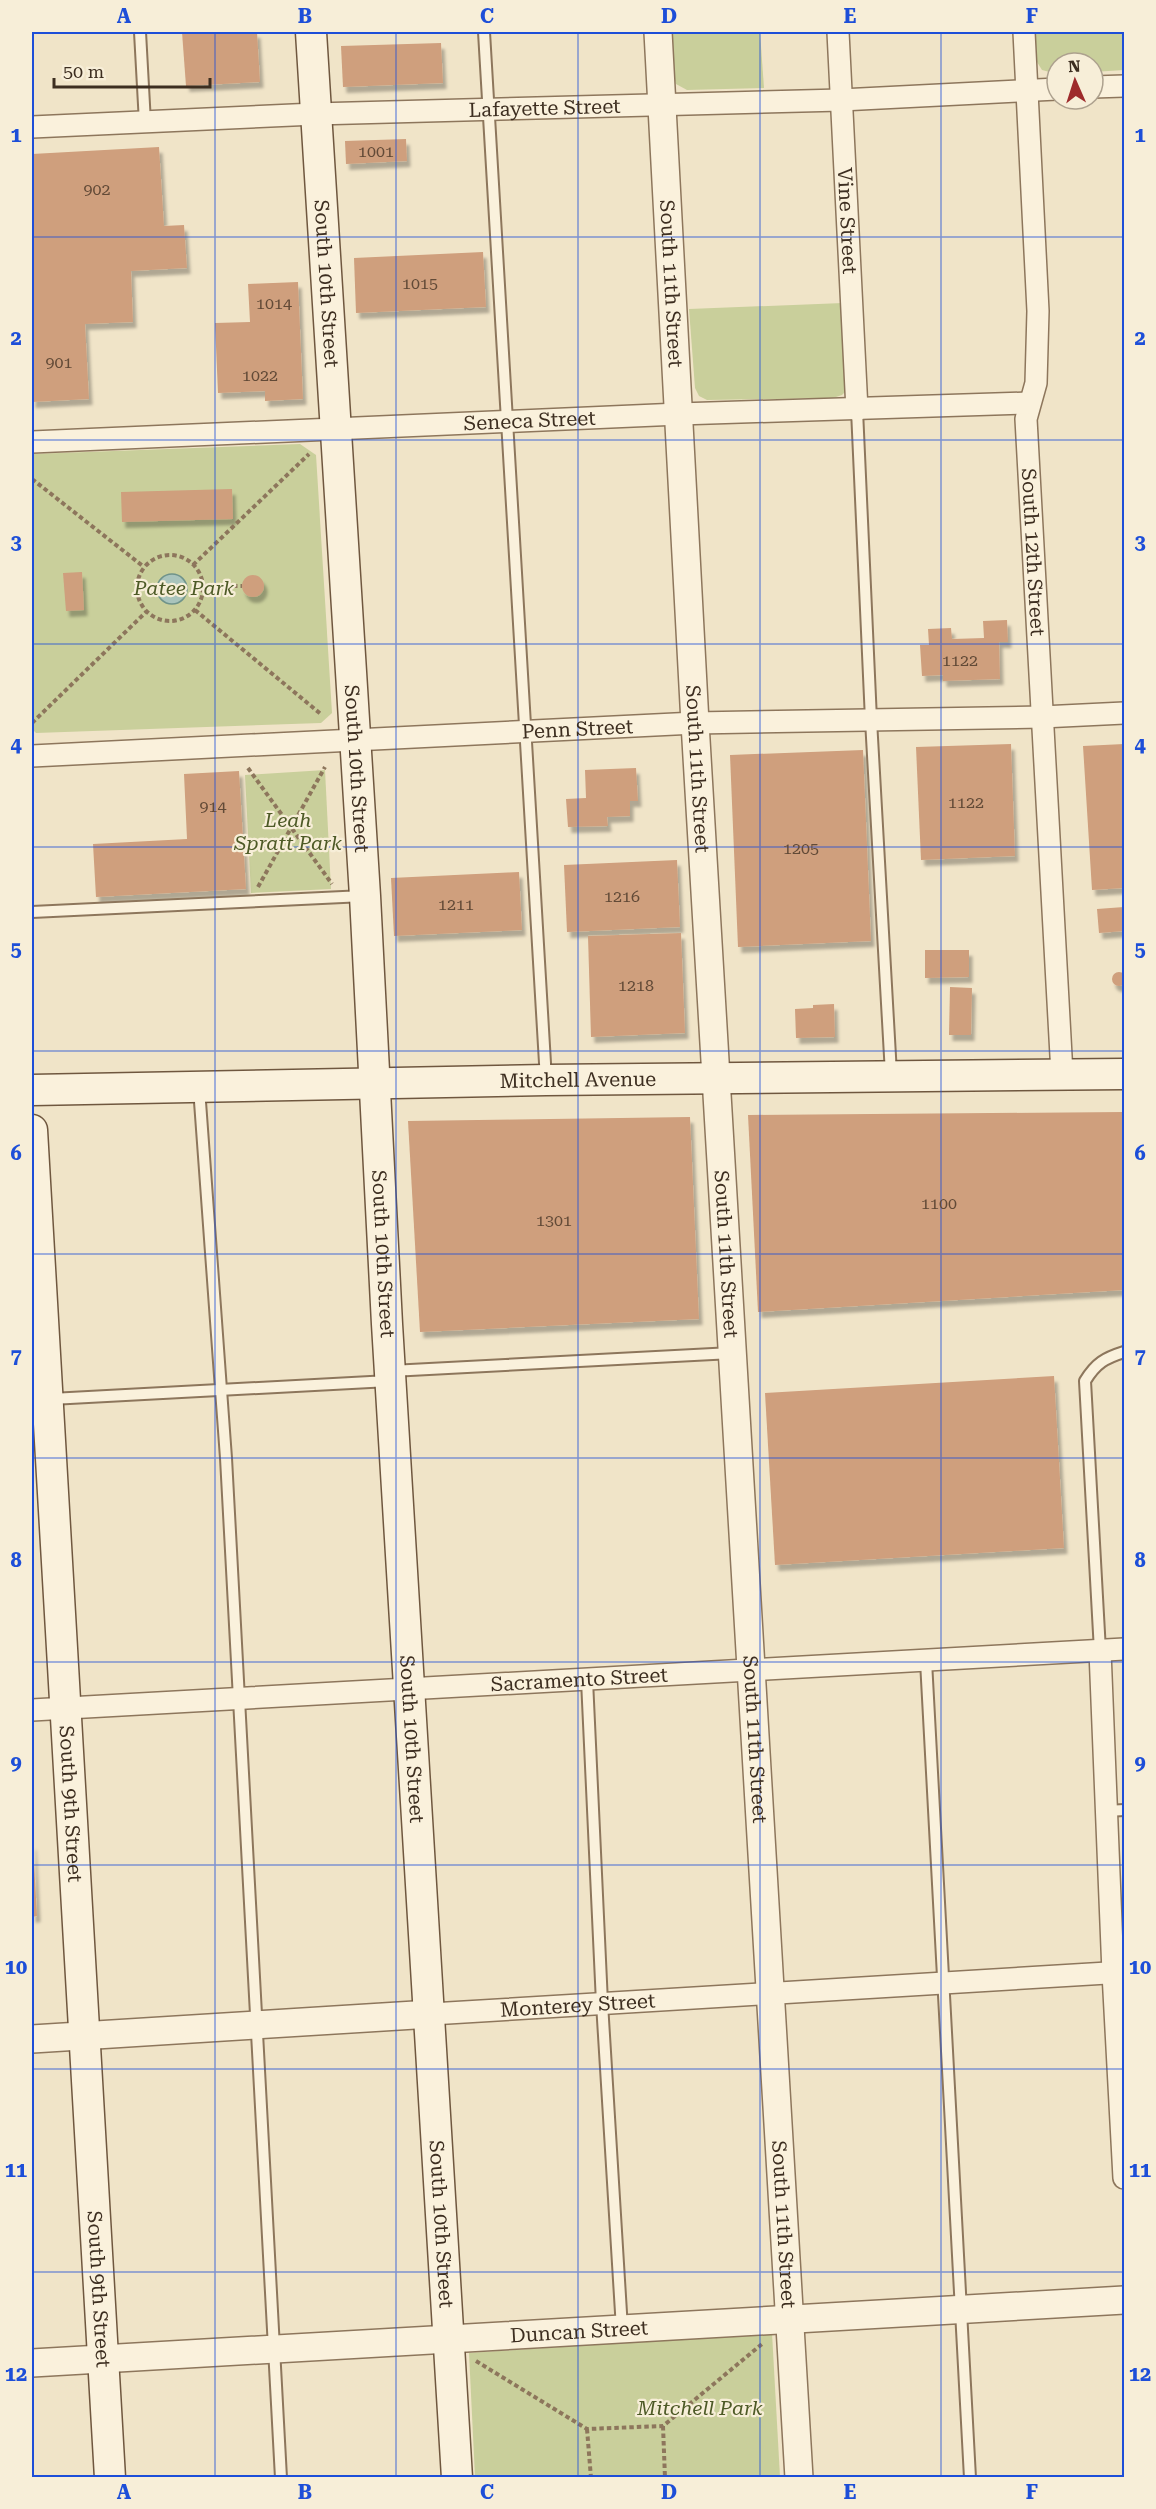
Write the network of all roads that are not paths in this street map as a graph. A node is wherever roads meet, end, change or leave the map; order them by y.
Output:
1 (140, 32) edge
2 (311, 32) edge
3 (484, 32) edge
4 (658, 32) edge
5 (838, 32) edge
6 (1024, 32) edge
7 (1125, 86) edge
8 (1105, 87) edge
9 (1045, 90) edge
10 (1026, 91) junction
11 (841, 100) junction
12 (662, 105) junction
13 (487, 111) junction
14 (315, 114) junction
15 (146, 123) junction
16 (32, 127) edge
17 (1029, 403) junction
18 (857, 410) junction
19 (679, 414) junction
20 (507, 422) junction
21 (336, 429) junction
22 (32, 442) edge
23 (1125, 713) edge
24 (1042, 717) junction
25 (871, 720) junction
26 (695, 723) junction
27 (525, 731) junction
28 (355, 739) junction
29 (32, 756) edge
30 (351, 894) junction
31 (32, 912) edge
32 (1062, 1074) junction
33 (1125, 1074) edge
34 (891, 1077) junction
35 (717, 1078) junction
36 (546, 1080) junction
37 (375, 1085) junction
38 (199, 1088) junction
39 (32, 1090) edge
40 (32, 1130) edge
41 (1125, 1352) edge
42 (734, 1353) junction
43 (38, 1370) edge
44 (391, 1376) junction
45 (221, 1390) junction
46 (47, 1399) junction
47 (1125, 1649) edge
48 (1100, 1651) junction
49 (926, 1661) junction
50 (752, 1671) junction
51 (587, 1680) junction
52 (410, 1690) junction
53 (240, 1700) junction
54 (66, 1708) junction
55 (32, 1710) edge
56 (1116, 1810) edge
57 (1119, 1972) edge
58 (943, 1983) junction
59 (770, 1993) junction
60 (602, 2003) junction
61 (431, 2014) junction
62 (258, 2025) junction
63 (83, 2036) junction
64 (32, 2039) edge
65 (1123, 2135) edge
66 (1125, 2178) edge
67 (1125, 2300) edge
68 (961, 2308) junction
69 (789, 2320) junction
70 (622, 2329) junction
71 (449, 2338) junction
72 (274, 2348) junction
73 (104, 2359) junction
74 (32, 2363) edge
75 (110, 2478) edge
76 (281, 2478) edge
77 (457, 2478) edge
78 (799, 2478) edge
79 (970, 2478) edge

1 - 15 lane
2 - 14 main road, South 10th Street
3 - 13 lane
4 - 12 street, South 11th Street
5 - 11 street, Vine Street
6 - 10 street, South 12th Street
7 - 8 street
9 - 10 street, Lafayette Street
10 - 11 street, Lafayette Street
10 - 17 street, South 12th Street
11 - 12 street, Lafayette Street
11 - 18 street, Vine Street
12 - 13 street, Lafayette Street
12 - 19 street, South 11th Street
13 - 14 street, Lafayette Street
13 - 20 lane
14 - 15 street, Lafayette Street
14 - 21 main road, South 10th Street
15 - 16 street, Lafayette Street
17 - 18 street, Seneca Street
17 - 24 street, South 12th Street
18 - 19 street, Seneca Street
18 - 25 lane
19 - 20 street, Seneca Street
19 - 26 street, South 11th Street
20 - 21 street, Seneca Street
20 - 27 lane
21 - 22 street, Seneca Street
21 - 28 main road, South 10th Street
23 - 24 street, Penn Street
24 - 25 street, Penn Street
24 - 32 street, South 12th Street
25 - 26 street, Penn Street
25 - 34 lane
26 - 27 street, Penn Street
26 - 35 street, South 11th Street
27 - 28 street, Penn Street
27 - 36 lane
28 - 29 street, Penn Street
28 - 30 main road, South 10th Street
30 - 31 lane
30 - 37 main road, South 10th Street
32 - 33 main road, Mitchell Avenue
32 - 34 main road, Mitchell Avenue
34 - 35 main road, Mitchell Avenue
35 - 36 main road, Mitchell Avenue
35 - 42 street, South 11th Street
36 - 37 main road, Mitchell Avenue
37 - 38 main road, Mitchell Avenue
37 - 44 main road, South 10th Street
38 - 39 main road, Mitchell Avenue
38 - 45 lane
40 - 43 main road, South 9th Street
41 - 48 lane
42 - 44 lane
42 - 50 street, South 11th Street
43 - 46 main road, South 9th Street
44 - 45 lane
44 - 52 main road, South 10th Street
45 - 46 lane
45 - 53 lane
46 - 54 main road, South 9th Street
47 - 48 street, Sacramento Street
48 - 49 street, Sacramento Street
48 - 56 street
49 - 50 street, Sacramento Street
49 - 58 lane
50 - 51 street, Sacramento Street
50 - 59 street, South 11th Street
51 - 52 street, Sacramento Street
51 - 60 lane
52 - 53 street, Sacramento Street
52 - 61 main road, South 10th Street
53 - 54 street, Sacramento Street
53 - 62 lane
54 - 55 street, Sacramento Street
54 - 63 main road, South 9th Street
56 - 57 street
57 - 58 street, Monterey Street
57 - 65 street
58 - 59 street, Monterey Street
58 - 68 lane
59 - 60 street, Monterey Street
59 - 69 street, South 11th Street
60 - 61 street, Monterey Street
60 - 70 lane
61 - 62 street, Monterey Street
61 - 71 main road, South 10th Street
62 - 63 street, Monterey Street
62 - 72 lane
63 - 64 street, Monterey Street
63 - 73 main road, South 9th Street
65 - 66 street
67 - 68 street, Duncan Street
68 - 69 street, Duncan Street
68 - 79 lane
69 - 70 street, Duncan Street
69 - 78 street, South 11th Street
70 - 71 street, Duncan Street
71 - 72 street, Duncan Street
71 - 77 main road, South 10th Street
72 - 73 street, Duncan Street
72 - 76 lane
73 - 74 street, Duncan Street
73 - 75 main road, South 9th Street

